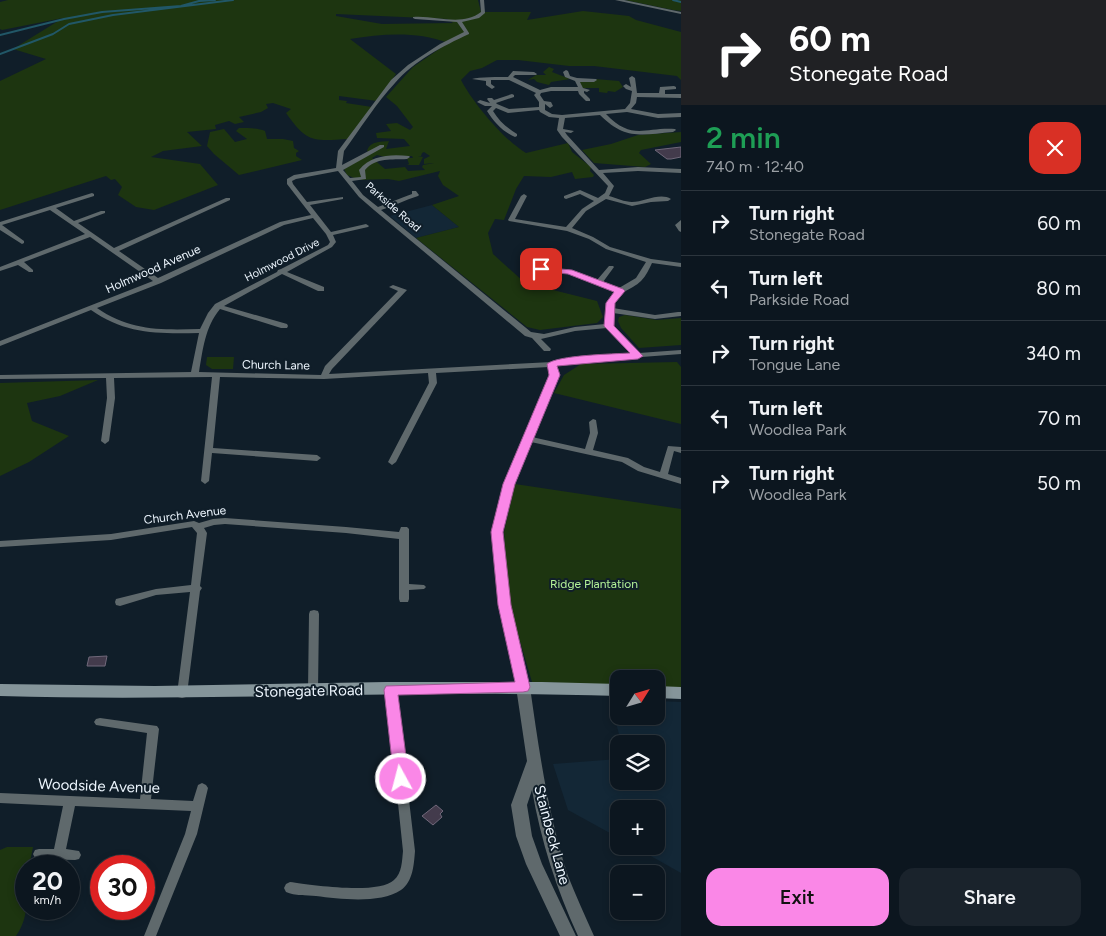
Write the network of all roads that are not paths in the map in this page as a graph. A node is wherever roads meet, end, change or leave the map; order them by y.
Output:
1 (482, 0) edge
2 (617, 0) edge
3 (681, 13) edge
4 (415, 18) dead end
5 (459, 22) junction
6 (512, 73) junction
7 (534, 74) dead end
8 (564, 74) dead end
9 (524, 77) junction
10 (477, 78) dead end
11 (588, 78) dead end
12 (631, 78) dead end
13 (488, 80) junction
14 (577, 80) junction
15 (626, 86) dead end
16 (492, 87) dead end
17 (674, 88) dead end
18 (583, 90) junction
19 (635, 92) junction
20 (596, 93) dead end
21 (662, 95) junction
22 (512, 96) dead end
23 (681, 96) edge
24 (549, 98) dead end
25 (588, 100) dead end
26 (480, 102) dead end
27 (541, 102) junction
28 (493, 103) junction
29 (622, 105) dead end
30 (550, 106) dead end
31 (628, 109) junction
32 (534, 111) dead end
33 (649, 112) dead end
34 (602, 113) junction
35 (638, 113) junction
36 (681, 115) edge
37 (566, 116) junction
38 (508, 118) dead end
39 (497, 119) junction
40 (506, 129) joint
41 (560, 129) junction
42 (550, 130) dead end
43 (570, 130) dead end
44 (673, 130) dead end
45 (516, 132) dead end
46 (631, 133) junction
47 (622, 137) dead end
48 (382, 146) dead end
49 (407, 157) dead end
50 (386, 162) joint
51 (339, 170) junction
52 (681, 171) edge
53 (598, 172) junction
54 (348, 180) junction
55 (414, 192) dead end
56 (92, 195) dead end
57 (524, 196) dead end
58 (566, 197) dead end
59 (341, 198) dead end
60 (228, 199) dead end
61 (602, 199) junction
62 (668, 199) dead end
63 (306, 204) junction
64 (51, 208) junction
65 (376, 209) junction
66 (104, 212) dead end
67 (315, 216) junction
68 (681, 222) edge
69 (73, 224) junction
70 (0, 226) edge
71 (365, 226) dead end
72 (568, 229) junction
73 (681, 230) edge
74 (329, 234) junction
75 (90, 235) junction
76 (22, 242) dead end
77 (113, 251) junction
78 (524, 257) dead end
79 (650, 261) junction
80 (19, 262) junction
81 (681, 265) edge
82 (611, 266) dead end
83 (0, 269) edge
84 (31, 271) dead end
85 (280, 271) junction
86 (158, 281) junction
87 (599, 282) junction
88 (393, 286) dead end
89 (320, 289) dead end
90 (620, 291) junction
91 (218, 306) junction
92 (92, 308) junction
93 (609, 310) junction
94 (678, 314) dead end
95 (284, 326) dead end
96 (609, 326) junction
97 (202, 331) junction
98 (536, 337) junction
99 (0, 344) edge
100 (547, 349) dead end
101 (681, 352) edge
102 (638, 356) junction
103 (552, 364) junction
104 (432, 370) junction
105 (110, 374) junction
106 (196, 374) junction
107 (216, 374) junction
108 (0, 377) edge
109 (324, 377) junction
110 (593, 422) dead end
111 (528, 439) junction
112 (105, 441) dead end
113 (209, 450) junction
114 (681, 450) edge
115 (588, 452) junction
116 (317, 458) dead end
117 (392, 462) dead end
118 (663, 476) junction
119 (205, 481) dead end
120 (681, 481) edge
121 (198, 528) junction
122 (0, 544) edge
123 (403, 587) junction
124 (421, 587) dead end
125 (196, 588) junction
126 (404, 598) dead end
127 (120, 602) dead end
128 (314, 614) dead end
129 (523, 687) junction
130 (0, 690) edge
131 (313, 690) junction
132 (391, 690) junction
133 (610, 690) edge
134 (665, 692) edge
135 (681, 693) edge
136 (182, 694) junction
137 (100, 722) dead end
138 (533, 762) junction
139 (202, 788) dead end
140 (0, 798) edge
141 (70, 801) junction
142 (145, 803) junction
143 (197, 806) junction
144 (39, 854) dead end
145 (59, 854) junction
146 (76, 855) dead end
147 (290, 888) dead end
148 (150, 936) edge
149 (568, 936) edge
150 (586, 936) edge

1 - 5 street
2 - 3 street
4 - 5 street
5 - 51 street
6 - 9 street
6 - 9 street
6 - 13 street
7 - 9 street
8 - 14 street
9 - 27 street
10 - 13 street
11 - 14 street
12 - 19 street
13 - 16 street
14 - 18 street
15 - 19 street
17 - 21 street
18 - 20 street
18 - 25 street
18 - 27 street
19 - 21 street
19 - 31 street
21 - 23 street
22 - 28 street
24 - 27 street
26 - 28 street
27 - 28 street
27 - 30 street
27 - 32 street
27 - 37 street
28 - 39 street
29 - 31 street
31 - 34 street
31 - 35 street
33 - 35 street
34 - 37 street
34 - 46 street
35 - 36 street
37 - 41 street
38 - 39 street
39 - 40 street
40 - 45 street
41 - 42 street
41 - 43 street
41 - 53 street
44 - 46 street
46 - 47 street
48 - 51 street
49 - 50 street
50 - 54 street
51 - 54 street, Parkside Road
51 - 63 street, Holmwood Drive
52 - 53 street
53 - 61 street
54 - 65 street, Parkside Road
55 - 65 street
56 - 64 street
57 - 72 street
58 - 61 street
59 - 63 street
60 - 77 street
61 - 62 street
61 - 72 street
63 - 67 street, Holmwood Drive
64 - 69 street
64 - 70 street
65 - 98 street, Parkside Road
66 - 69 street
67 - 74 street, Holmwood Drive
67 - 86 street, Holmwood Avenue
68 - 73 street
69 - 75 street
70 - 76 street
71 - 74 street
72 - 79 street
74 - 85 street, Holmwood Drive
75 - 77 street
75 - 80 street
77 - 86 street
78 - 87 street
79 - 81 street
79 - 90 street
80 - 83 street
80 - 84 street
82 - 87 street
85 - 89 street
85 - 91 street, Holmwood Drive
86 - 92 street, Holmwood Avenue
87 - 90 street
88 - 109 street
90 - 93 street
91 - 95 street
91 - 97 street, Holmwood Drive
92 - 97 street
92 - 99 street, Holmwood Avenue
93 - 94 street
93 - 96 street
96 - 98 street
96 - 102 street
97 - 106 street, Holmwood Drive
98 - 100 street, Parkside Road
101 - 102 street, Church Lane
102 - 103 street, Church Lane
103 - 104 street, Church Lane
103 - 111 street
104 - 109 street, Church Lane
104 - 117 street
105 - 106 street, Church Lane
105 - 108 street, Church Lane
105 - 112 street
106 - 107 street, Church Lane
107 - 109 street, Church Lane
107 - 113 street
110 - 115 street
111 - 115 street
111 - 129 street
113 - 116 street
113 - 119 street
114 - 118 street
115 - 118 street
118 - 120 street
121 - 122 street, Church Avenue
121 - 123 street, Church Avenue
121 - 125 street
123 - 124 street
123 - 126 street
125 - 127 street
125 - 136 street
128 - 131 street
129 - 132 main road, Stonegate Road
129 - 133 main road, Stonegate Road
129 - 138 street, Stainbeck Lane
130 - 136 main road, Stonegate Road
131 - 132 main road, Stonegate Road
131 - 136 main road, Stonegate Road
132 - 147 street
134 - 135 main road
137 - 142 street
138 - 149 street, Stainbeck Lane
138 - 150 street, Stainbeck Lane
139 - 143 street
140 - 141 street, Woodside Avenue
141 - 142 street, Woodside Avenue
141 - 145 street
142 - 143 street, Woodside Avenue
143 - 148 street
144 - 145 street
145 - 146 street

